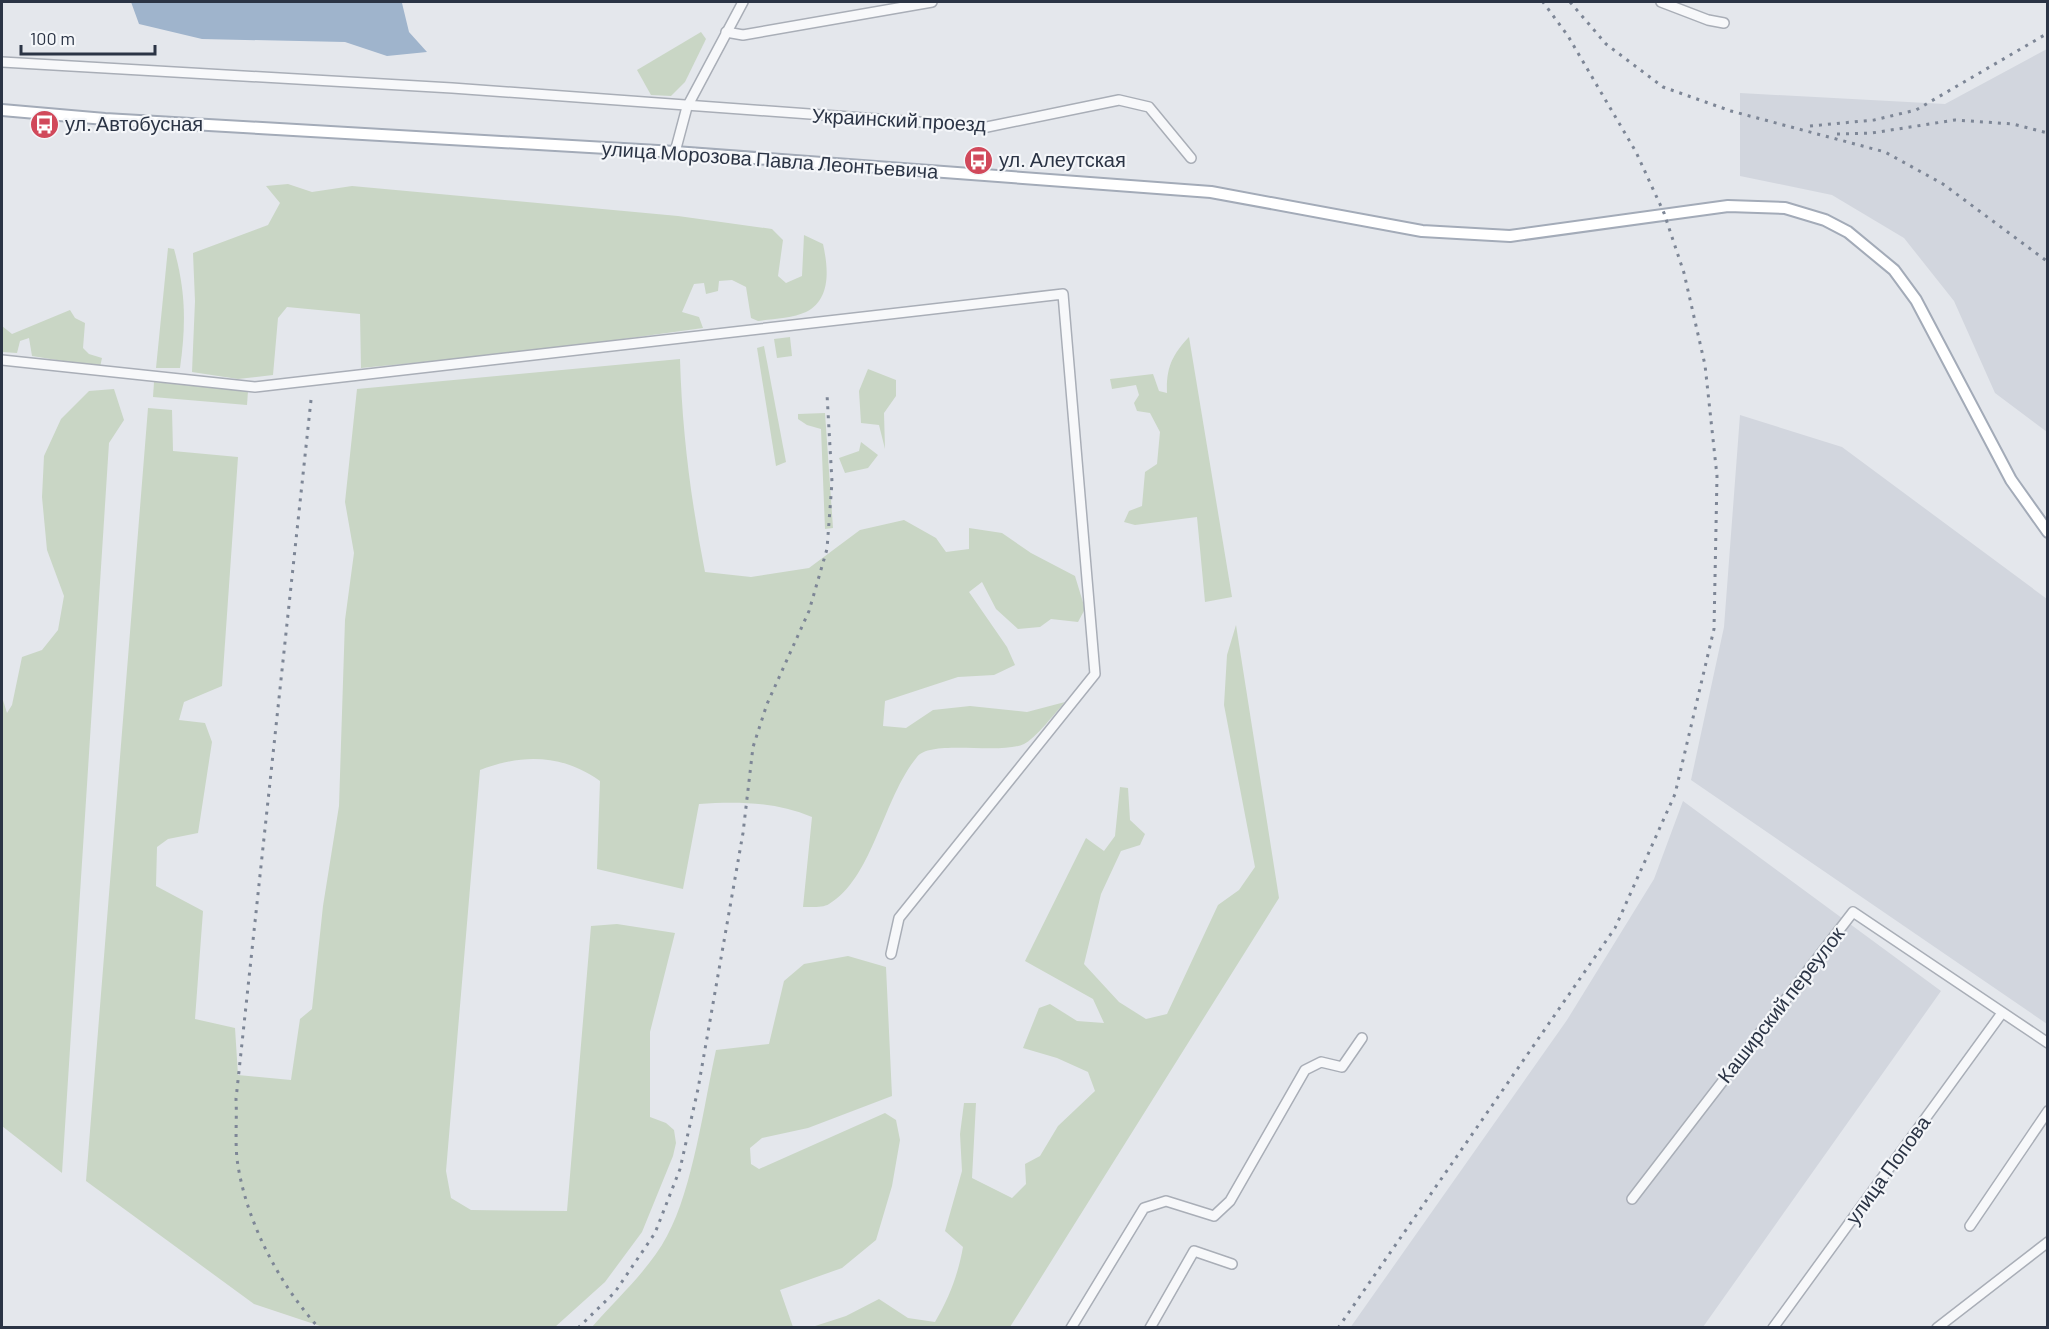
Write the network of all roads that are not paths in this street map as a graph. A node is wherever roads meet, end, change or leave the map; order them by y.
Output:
1 (743, 2) edge
2 (932, 2) edge
3 (1661, 2) edge
4 (1724, 23) dead end
5 (726, 32) junction
6 (2, 62) edge
7 (687, 107) junction
8 (3, 110) edge
9 (675, 152) junction
10 (1191, 158) dead end
11 (2, 360) edge
12 (2048, 532) edge
13 (891, 954) dead end
14 (2002, 1013) junction
15 (1362, 1038) dead end
16 (2048, 1044) edge
17 (2048, 1111) edge
18 (1632, 1199) dead end
19 (1970, 1226) dead end
20 (2048, 1242) edge
21 (1232, 1264) dead end
22 (1071, 1328) edge
23 (1150, 1328) edge
24 (1773, 1328) edge
25 (1937, 1328) edge

1 - 5 street
2 - 5 street
3 - 4 street
5 - 7 street
6 - 7 street, Украинский проезд
7 - 9 street
7 - 10 street, Украинский проезд
8 - 9 main road, улица Морозова Павла Леонтьевича
9 - 12 main road, улица Морозова Павла Леонтьевича
11 - 13 street
14 - 16 street, Каширский переулок
14 - 18 street, Каширский переулок
14 - 24 street, улица Попова
15 - 22 street
17 - 19 street
20 - 25 street
21 - 23 street

